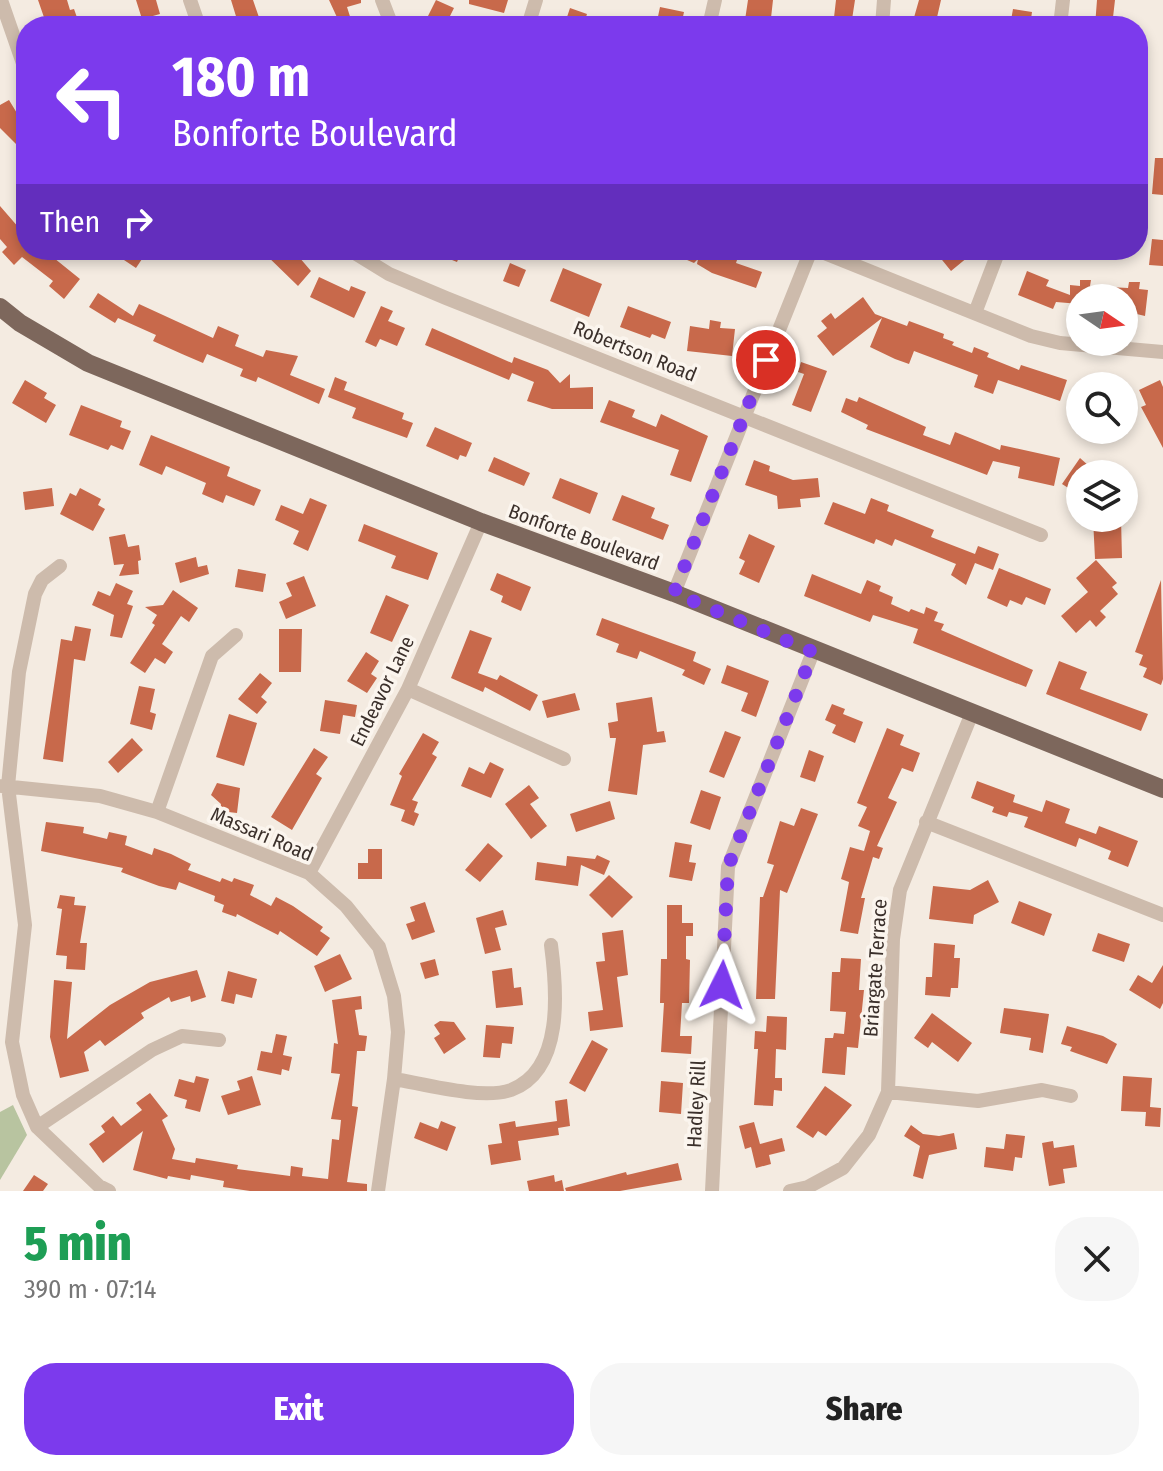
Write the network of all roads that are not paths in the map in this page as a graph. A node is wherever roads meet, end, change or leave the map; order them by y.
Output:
1 (1, 0) edge
2 (16, 43) edge
3 (366, 260) edge
4 (807, 260) edge
5 (842, 260) edge
6 (995, 260) edge
7 (0, 307) edge
8 (975, 313) junction
9 (1163, 352) edge
10 (744, 415) junction
11 (481, 522) junction
12 (1041, 535) dead end
13 (60, 566) dead end
14 (674, 593) junction
15 (236, 635) dead end
16 (813, 652) junction
17 (408, 689) junction
18 (972, 713) junction
19 (564, 759) dead end
20 (1161, 783) edge
21 (4, 786) edge
22 (157, 812) junction
23 (926, 822) junction
24 (309, 873) junction
25 (1163, 915) edge
26 (551, 945) dead end
27 (219, 1040) dead end
28 (394, 1079) junction
29 (888, 1092) junction
30 (1071, 1096) dead end
31 (37, 1127) junction
32 (101, 1189) edge
33 (378, 1191) edge
34 (712, 1191) edge
35 (790, 1191) edge

1 - 2 street
3 - 10 street, Robertson Road
4 - 10 street
5 - 8 street
6 - 8 street
7 - 11 main road, Bonforte Boulevard
8 - 9 street
10 - 12 street, Robertson Road
10 - 14 street
11 - 14 main road, Bonforte Boulevard
11 - 17 street, Endeavor Lane
13 - 21 street
14 - 16 main road, Bonforte Boulevard
15 - 22 street
16 - 18 main road, Bonforte Boulevard
16 - 34 street, Hadley Rill
17 - 19 street
17 - 24 street, Endeavor Lane
18 - 20 main road, Bonforte Boulevard
18 - 23 street, Briargate Terrace
21 - 22 street, Massari Road
21 - 31 street
22 - 24 street, Massari Road
23 - 25 street
23 - 29 street, Briargate Terrace
24 - 28 street, Massari Road
26 - 28 street
27 - 31 street
28 - 33 street, Massari Road
29 - 30 street
29 - 35 street, Briargate Terrace
31 - 32 street

